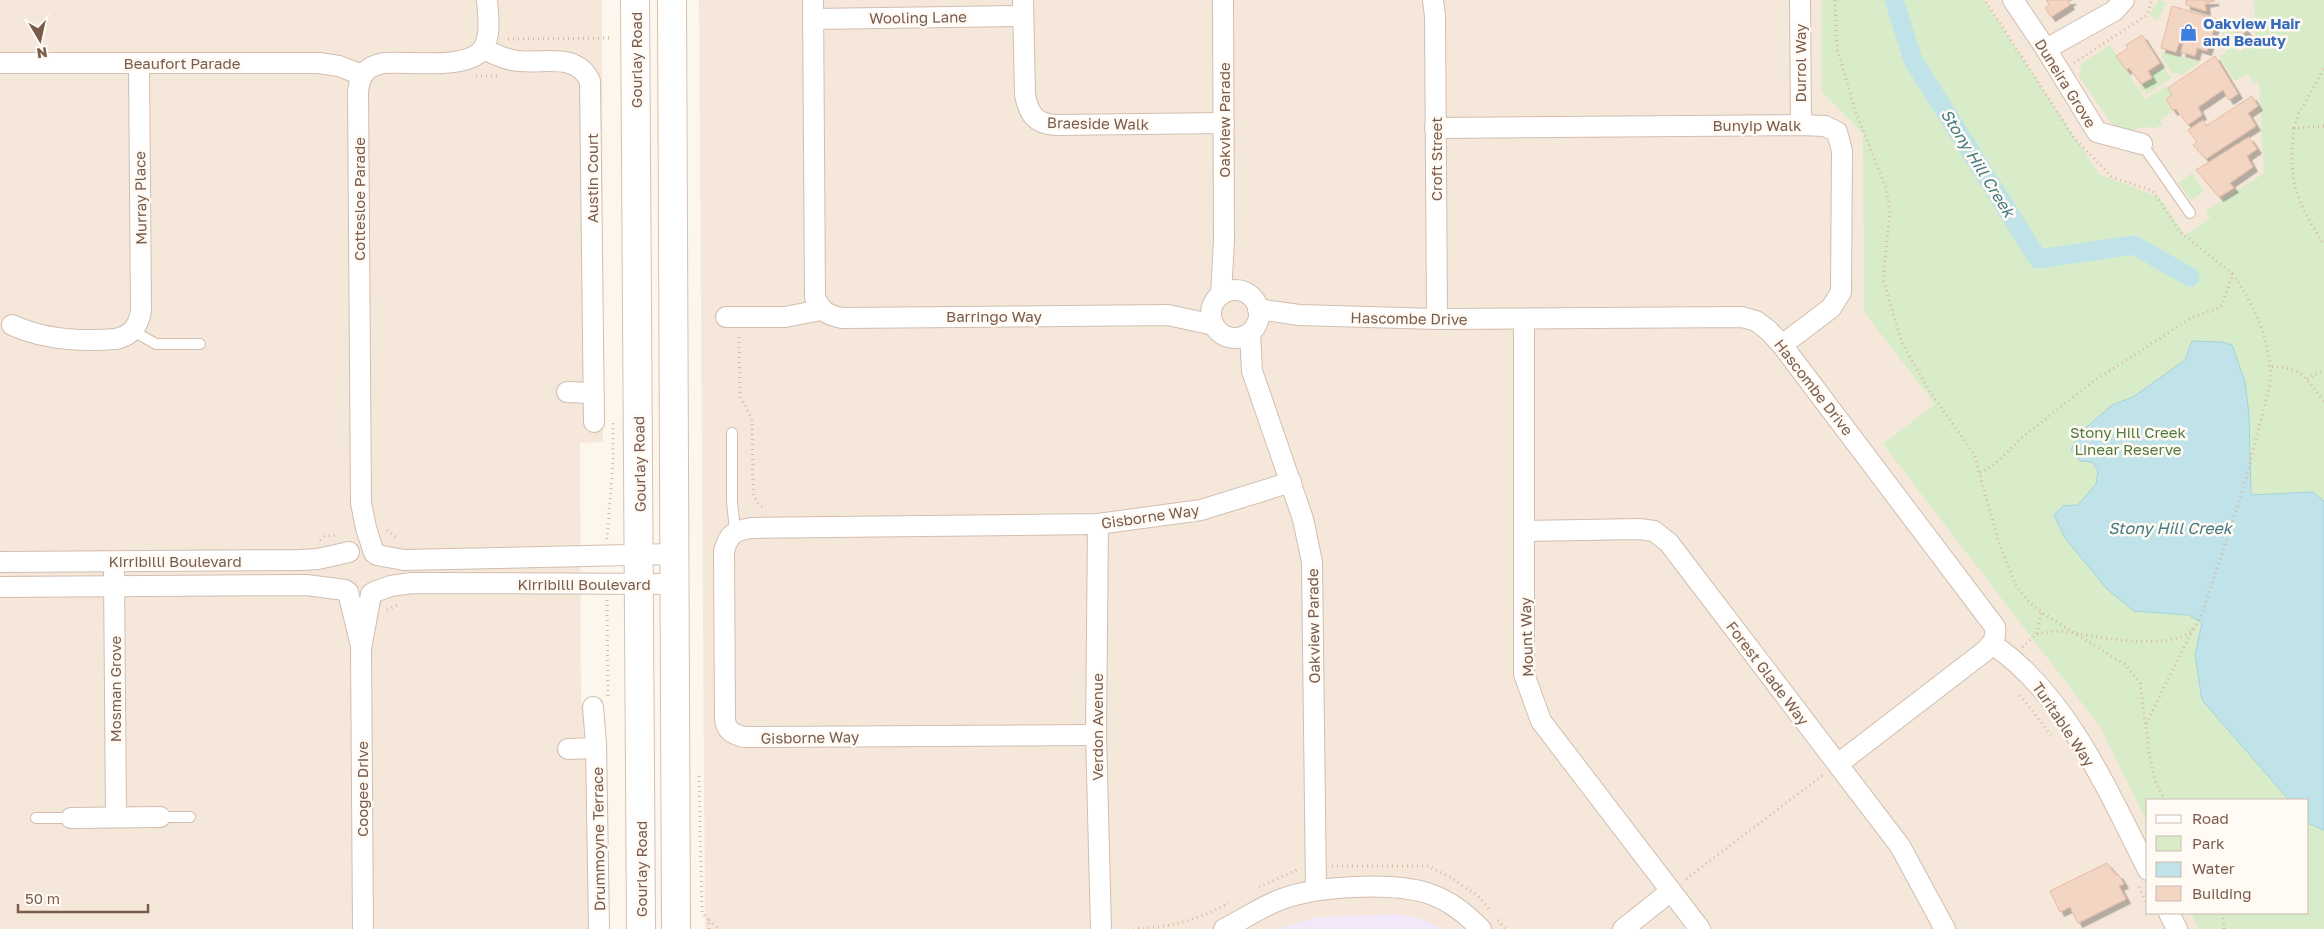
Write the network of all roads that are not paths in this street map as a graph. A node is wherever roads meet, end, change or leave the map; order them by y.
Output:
1 (487, 0) edge
2 (635, 0) edge
3 (672, 0) edge
4 (1223, 0) edge
5 (1433, 0) edge
6 (1800, 0) edge
7 (2013, 0) edge
8 (2124, 0) edge
9 (1023, 8) edge
10 (813, 10) edge
11 (482, 49) junction
12 (2046, 49) junction
13 (0, 63) edge
14 (138, 64) junction
15 (362, 75) junction
16 (1224, 123) junction
17 (1801, 125) junction
18 (1435, 128) junction
19 (2142, 144) joint
20 (2190, 212) dead end
21 (1224, 240) junction
22 (1242, 292) junction
23 (1218, 299) junction
24 (821, 310) junction
25 (1168, 315) junction
26 (726, 317) dead end
27 (1437, 319) junction
28 (1524, 319) junction
29 (1255, 322) junction
30 (12, 324) dead end
31 (1214, 325) junction
32 (133, 331) junction
33 (1230, 337) junction
34 (200, 344) dead end
35 (1782, 345) junction
36 (1252, 371) junction
37 (567, 392) dead end
38 (593, 392) junction
39 (604, 421) road end
40 (732, 433) dead end
41 (1291, 482) junction
42 (360, 502) junction
43 (1098, 524) junction
44 (735, 530) junction
45 (1525, 531) junction
46 (350, 551) junction
47 (376, 554) junction
48 (640, 554) junction
49 (675, 554) junction
50 (114, 561) junction
51 (0, 562) edge
52 (641, 584) junction
53 (675, 584) junction
54 (0, 587) edge
55 (114, 587) junction
56 (346, 591) junction
57 (373, 593) junction
58 (1992, 644) junction
59 (361, 649) junction
60 (600, 706) road end
61 (1096, 735) junction
62 (596, 748) junction
63 (568, 749) dead end
64 (1830, 770) junction
65 (116, 816) junction
66 (160, 817) joint
67 (190, 817) dead end
68 (36, 818) dead end
69 (71, 818) joint
70 (2143, 878) edge
71 (1679, 885) junction
72 (1316, 890) junction
73 (2170, 914) edge
74 (363, 929) edge
75 (599, 929) edge
76 (642, 929) edge
77 (676, 929) edge
78 (1100, 929) edge
79 (1224, 929) edge
80 (1481, 929) edge
81 (1623, 929) edge
82 (1700, 929) edge
83 (1945, 929) edge
84 (2177, 929) edge

1 - 11 street
2 - 48 main road, Gourlay Road
3 - 49 main road
4 - 16 street, Oakview Parade
5 - 18 street, Croft Street
6 - 17 street, Durrol Way
7 - 12 street, Duneira Grove
8 - 12 street
9 - 10 street, Wooling Lane
9 - 16 street, Braeside Walk
10 - 24 street
11 - 15 street
11 - 38 street, Austin Court
12 - 19 street, Duneira Grove
13 - 14 street, Beaufort Parade
14 - 15 street, Beaufort Parade
14 - 32 street, Murray Place
15 - 42 street, Cottesloe Parade
16 - 21 street, Oakview Parade
17 - 18 street, Bunyip Walk
17 - 35 street, Bunyip Walk
18 - 27 street, Croft Street
19 - 20 lane, Duneira Grove
21 - 22 street, Oakview Parade
21 - 23 street, Oakview Parade
22 - 23 street
22 - 29 street
23 - 25 street, Barringo Way
23 - 31 street
24 - 25 street, Barringo Way
24 - 26 street, Barringo Way
25 - 31 street, Barringo Way
27 - 28 street, Hascombe Drive
27 - 29 street, Hascombe Drive
28 - 35 street, Hascombe Drive
28 - 45 street, Mount Way
29 - 33 street
29 - 36 street, Oakview Parade
30 - 32 street
31 - 33 street
32 - 34 lane
33 - 36 street, Oakview Parade
35 - 58 street, Hascombe Drive
36 - 41 street, Oakview Parade
37 - 38 street
38 - 39 street, Austin Court
40 - 44 lane
41 - 43 street, Gisborne Way
41 - 72 street, Oakview Parade
42 - 46 street, Cottesloe Parade
42 - 47 street, Cottesloe Parade
43 - 44 street, Gisborne Way
43 - 61 street, Verdon Avenue
44 - 61 street, Gisborne Way
45 - 64 street, Forest Glade Way
45 - 71 street, Mount Way
46 - 47 street
46 - 50 street, Kirribilli Boulevard
46 - 56 street
47 - 48 street, Kirribilli Boulevard
47 - 57 street
48 - 49 street, Kirribilli Boulevard
48 - 52 main road, Gourlay Road
49 - 53 main road
50 - 51 street, Kirribilli Boulevard
50 - 55 street, Mosman Grove
52 - 53 street, Kirribilli Boulevard
52 - 57 street, Kirribilli Boulevard
52 - 76 main road, Gourlay Road
53 - 77 main road
54 - 55 street, Kirribilli Boulevard
55 - 56 street, Kirribilli Boulevard
55 - 65 street, Mosman Grove
56 - 57 street
56 - 59 street, Coogee Drive
57 - 59 street, Coogee Drive
58 - 64 street
58 - 70 street, Turitable Way
59 - 74 street, Coogee Drive
60 - 62 street, Drummoyne Terrace
61 - 78 street, Verdon Avenue
62 - 63 street, Drummoyne Terrace
62 - 75 street, Drummoyne Terrace
64 - 83 street, Forest Glade Way
65 - 66 street
65 - 69 street
66 - 67 lane
68 - 69 lane
71 - 81 street
71 - 82 street, Mount Way
72 - 79 street
72 - 80 street
73 - 84 street

